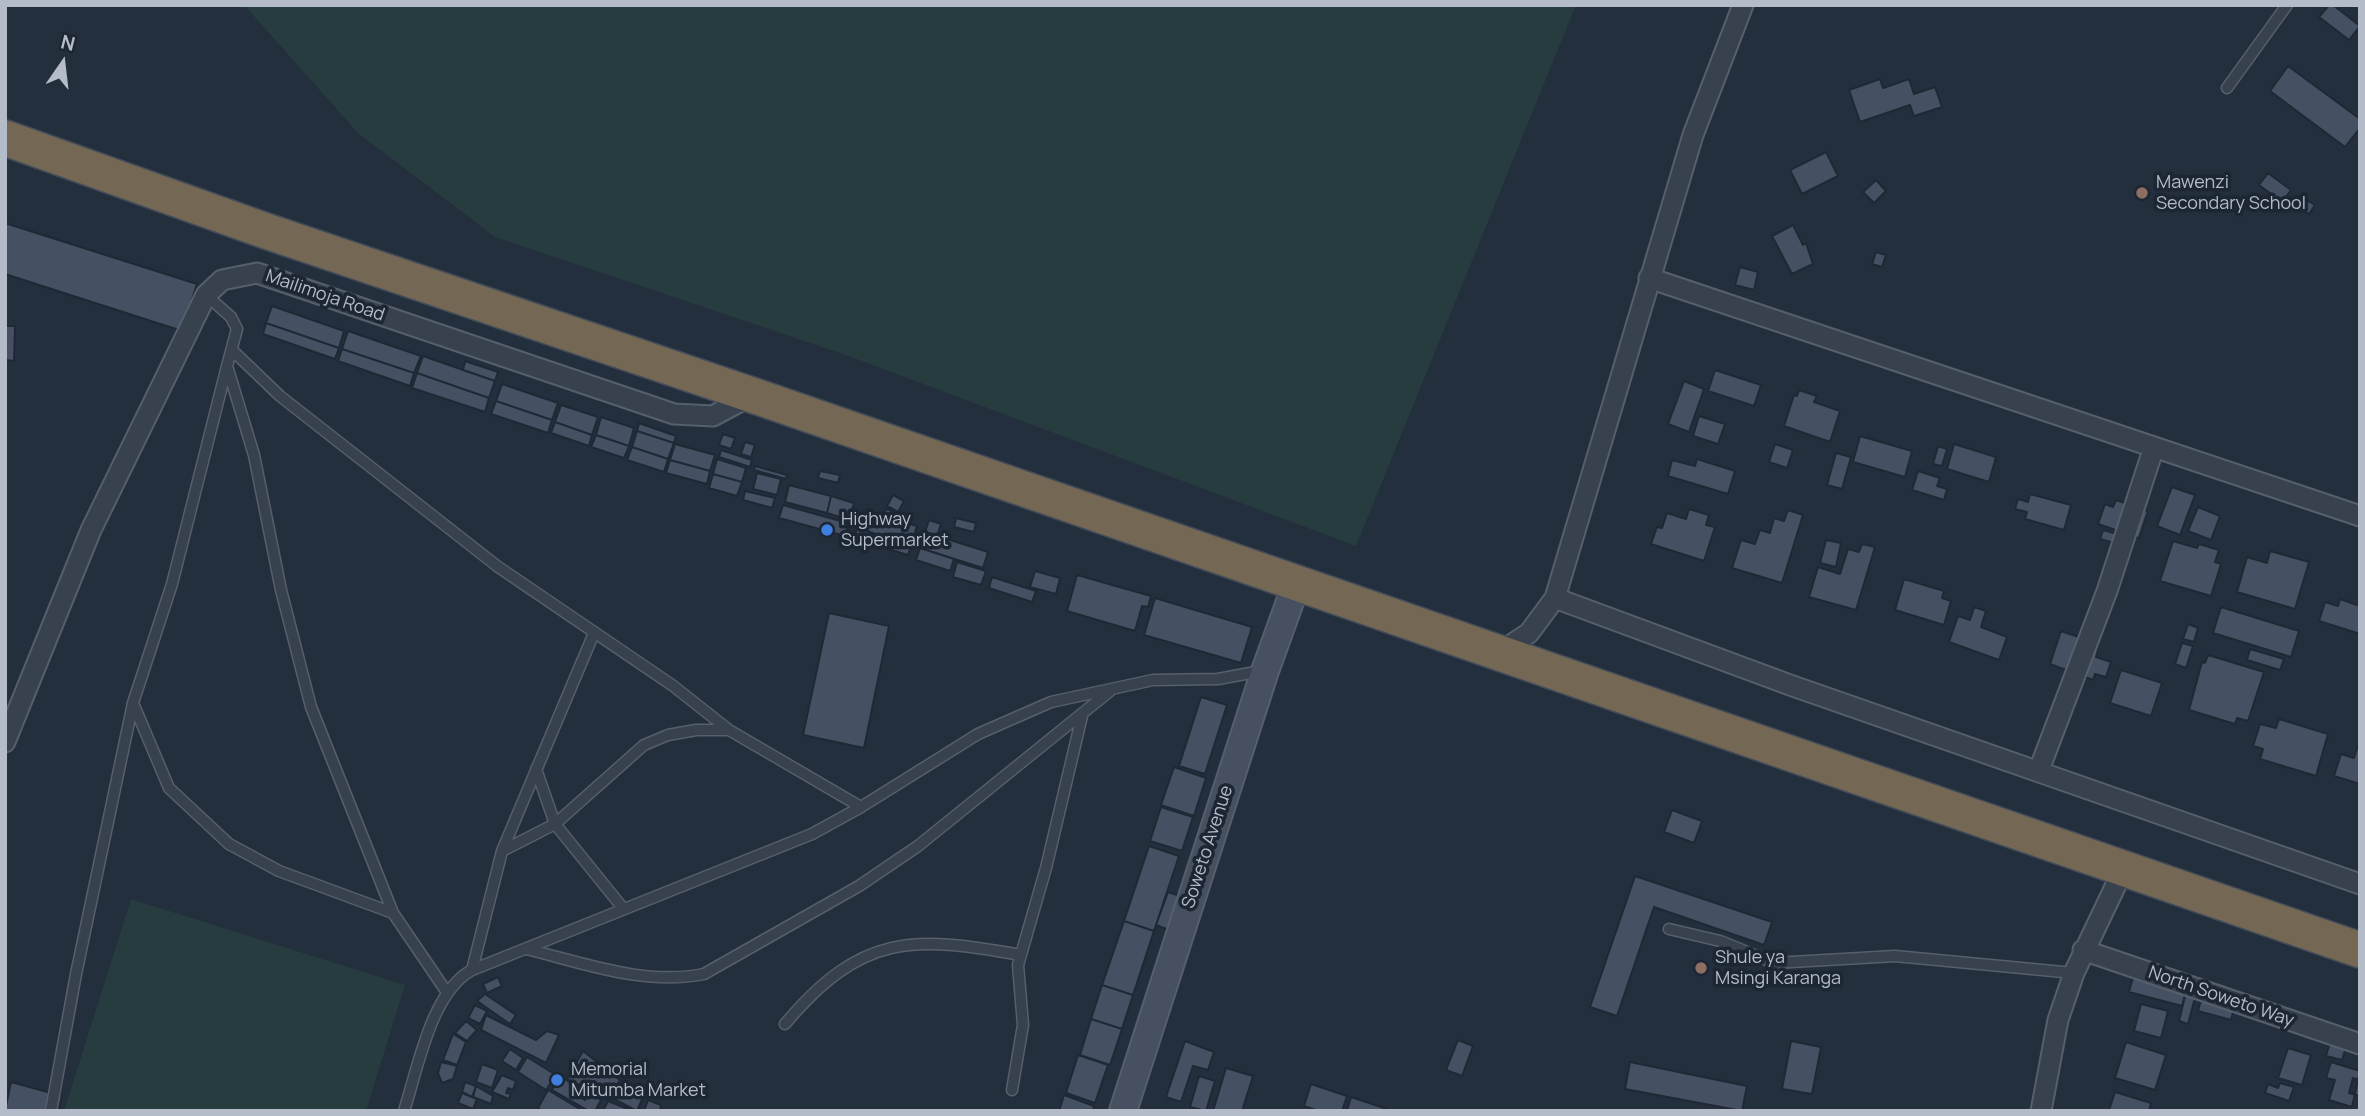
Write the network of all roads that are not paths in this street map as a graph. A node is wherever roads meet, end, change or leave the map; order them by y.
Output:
1 (1743, 5) edge
2 (2287, 5) edge
3 (2227, 88) dead end
4 (5, 138) edge
5 (1649, 278) junction
6 (206, 295) junction
7 (233, 351) junction
8 (227, 366) junction
9 (752, 395) junction
10 (2154, 447) junction
11 (2360, 516) edge
12 (1296, 585) junction
13 (1555, 598) junction
14 (594, 633) junction
15 (1499, 653) junction
16 (1265, 671) junction
17 (1111, 691) junction
18 (133, 703) junction
19 (1082, 715) junction
20 (729, 730) junction
21 (5, 741) edge
22 (536, 769) junction
23 (2039, 770) junction
24 (861, 807) junction
25 (555, 824) junction
26 (502, 851) junction
27 (2124, 868) junction
28 (2360, 884) edge
29 (622, 907) junction
30 (393, 913) junction
31 (1669, 929) dead end
32 (525, 949) junction
33 (2083, 950) junction
34 (2360, 950) edge
35 (1021, 955) junction
36 (471, 970) junction
37 (2074, 973) junction
38 (446, 991) junction
39 (785, 1024) dead end
40 (2360, 1044) edge
41 (1012, 1090) dead end
42 (51, 1111) edge
43 (404, 1111) edge
44 (1123, 1111) edge
45 (2041, 1111) edge

1 - 5 street
2 - 3 lane
4 - 9 highway
5 - 10 street
5 - 13 street
6 - 7 lane
6 - 9 street, Mailimoja Road
6 - 21 street
7 - 8 lane
7 - 14 lane
8 - 18 lane
8 - 30 lane
9 - 12 highway
10 - 11 street
10 - 23 street
12 - 15 highway
12 - 16 street, Soweto Avenue
13 - 15 street
13 - 23 street
14 - 20 lane
14 - 22 lane
15 - 27 highway
16 - 17 lane
16 - 44 street, Soweto Avenue
17 - 19 lane
17 - 24 lane
18 - 30 lane
18 - 42 lane
19 - 32 lane
19 - 35 lane
20 - 24 lane
20 - 25 lane
22 - 25 lane
22 - 26 lane
23 - 28 street
24 - 29 lane
25 - 26 lane
25 - 29 lane
26 - 36 lane
27 - 33 street
27 - 34 highway
29 - 32 lane
30 - 38 lane
31 - 37 lane
32 - 36 lane
33 - 37 street
33 - 40 street, North Soweto Way
35 - 39 lane
35 - 41 lane
36 - 38 lane
37 - 45 street
38 - 43 lane

